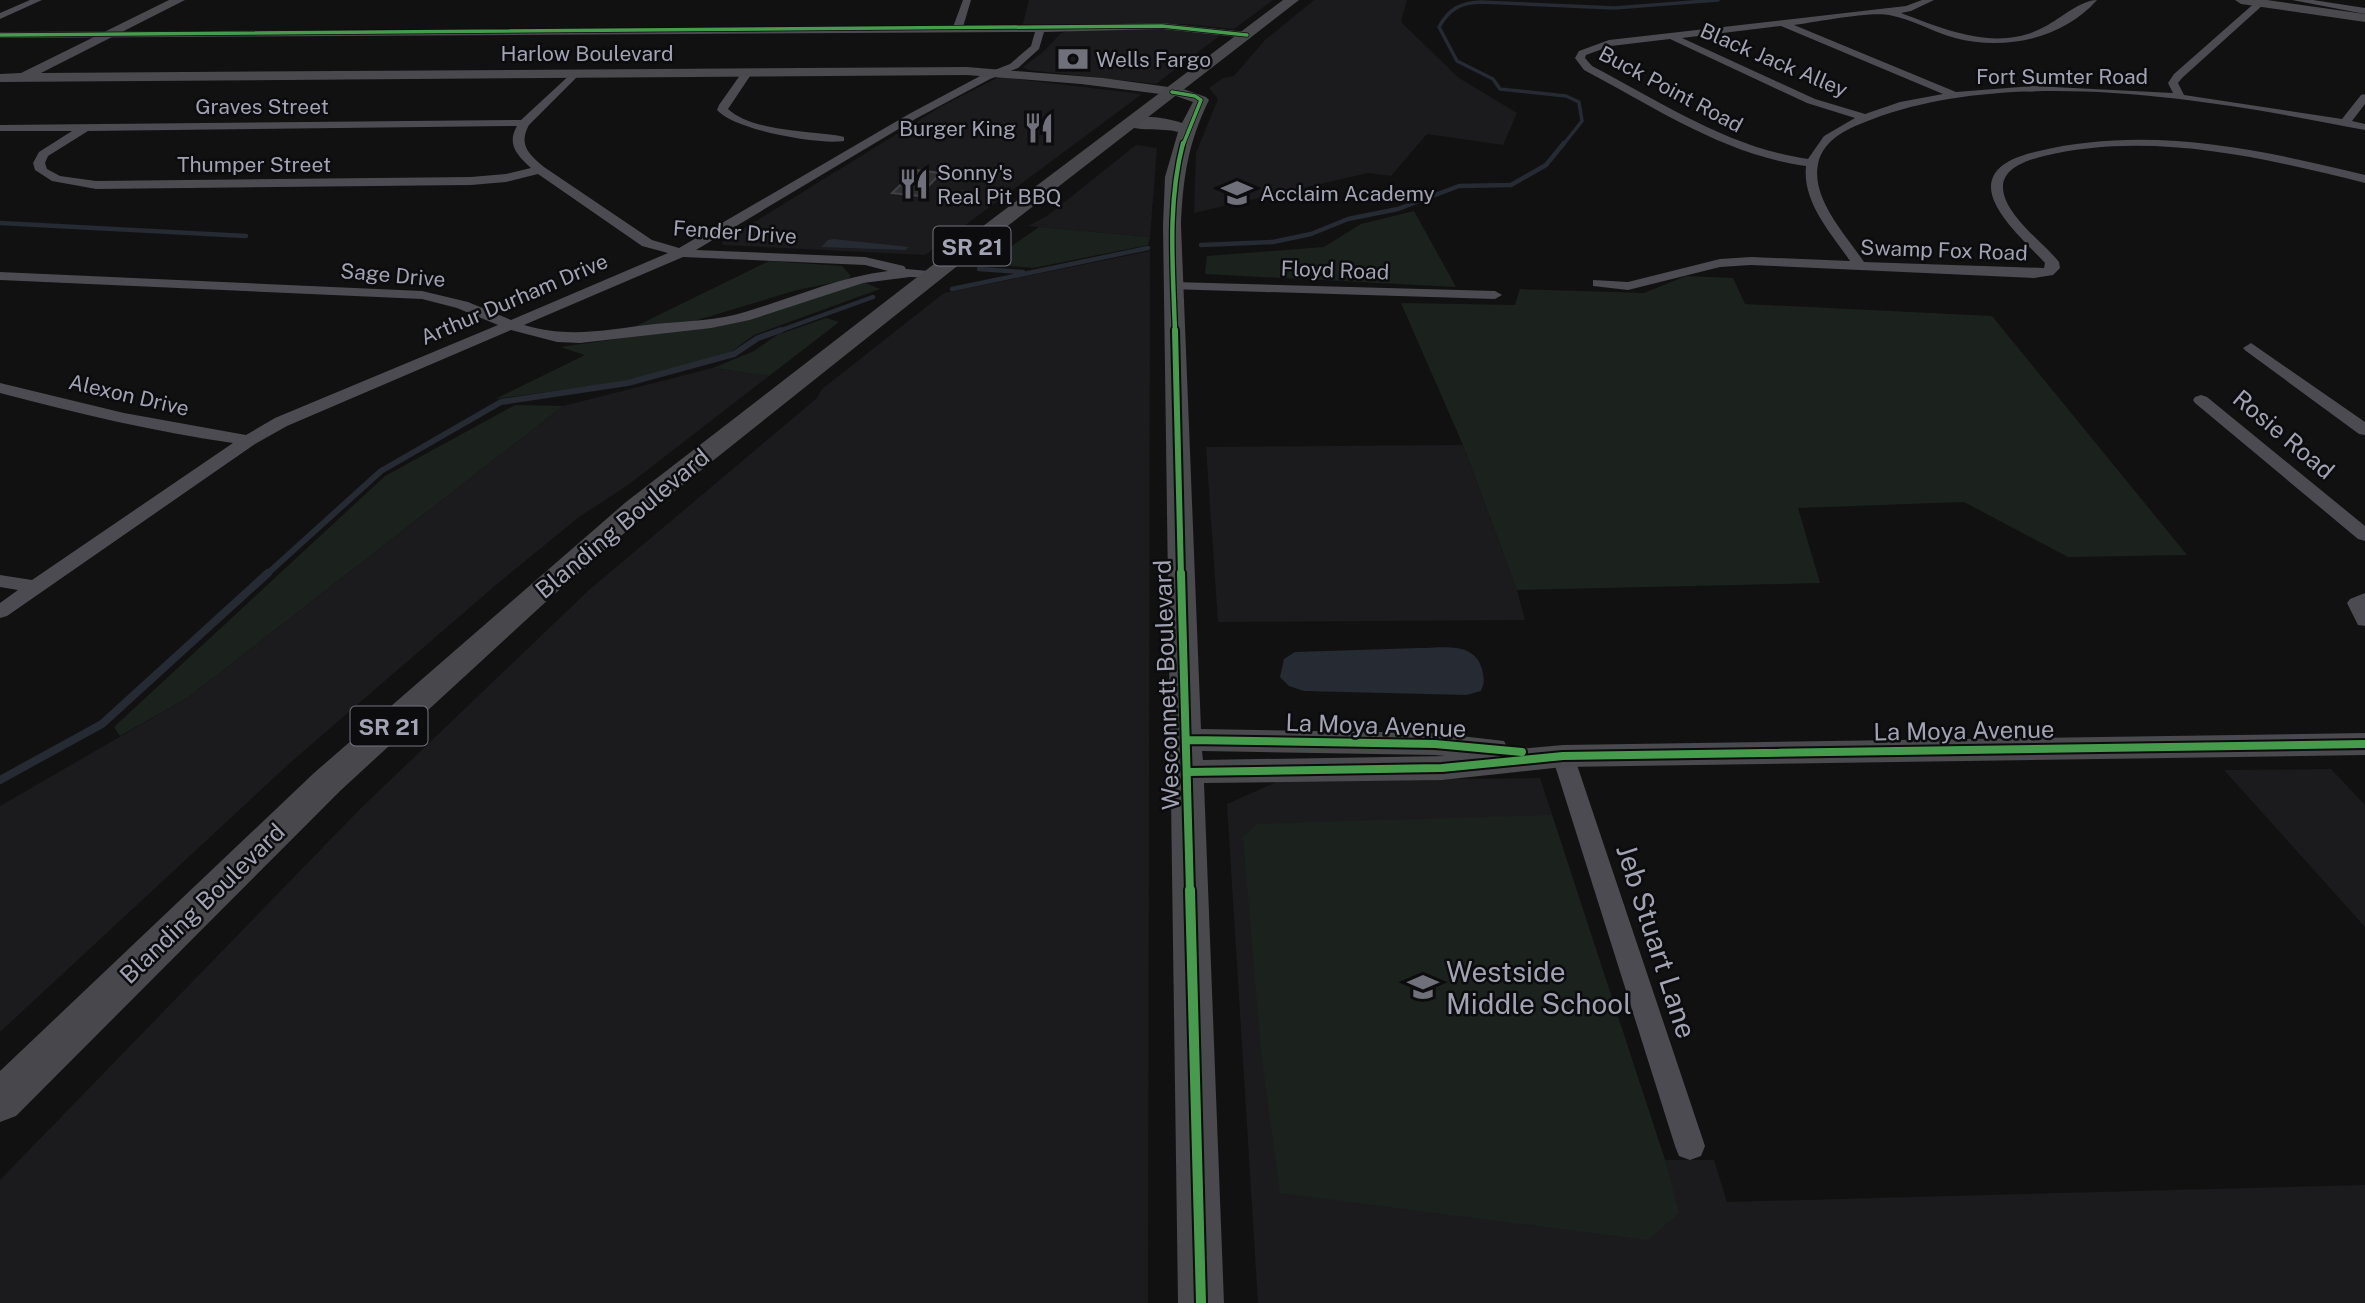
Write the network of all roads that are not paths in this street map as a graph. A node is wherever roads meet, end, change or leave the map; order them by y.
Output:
1 (38, 0) edge
2 (179, 0) edge
3 (968, 0) edge
4 (1292, 0) edge
5 (1930, 0) edge
6 (2093, 0) edge
7 (2241, 0) edge
8 (2296, 0) edge
9 (2261, 2) junction
10 (1889, 11) junction
11 (2365, 11) edge
12 (0, 16) edge
13 (2365, 18) edge
14 (1783, 24) junction
15 (957, 29) junction
16 (1040, 29) junction
17 (1247, 34) junction
18 (108, 35) junction
19 (0, 36) edge
20 (1672, 36) junction
21 (998, 72) junction
22 (747, 73) junction
23 (574, 74) junction
24 (0, 78) edge
25 (21, 78) junction
26 (0, 88) edge
27 (1172, 92) junction
28 (1958, 96) junction
29 (2365, 97) edge
30 (2181, 98) junction
31 (1863, 117) junction
32 (524, 123) junction
33 (1131, 123) junction
34 (2345, 123) junction
35 (86, 127) junction
36 (2365, 127) edge
37 (0, 128) edge
38 (1187, 129) junction
39 (840, 139) dead end
40 (1812, 163) junction
41 (540, 170) junction
42 (2365, 178) edge
43 (681, 253) junction
44 (1860, 266) junction
45 (922, 273) junction
46 (0, 276) edge
47 (24, 277) junction
48 (1598, 283) dead end
49 (1174, 286) junction
50 (0, 293) edge
51 (1495, 295) dead end
52 (508, 325) junction
53 (2250, 348) dead end
54 (0, 388) edge
55 (2201, 400) dead end
56 (2365, 429) edge
57 (249, 440) junction
58 (2365, 535) edge
59 (0, 581) edge
60 (36, 587) junction
61 (2365, 599) edge
62 (0, 612) edge
63 (2365, 620) edge
64 (2365, 744) edge
65 (1188, 756) junction
66 (1563, 756) junction
67 (0, 1101) edge
68 (1690, 1146) dead end
69 (1201, 1303) edge

1 - 12 street
2 - 18 street
3 - 15 street
4 - 17 main road, Blanding Boulevard / SR 21
5 - 10 street, Buck Point Road
6 - 10 street
7 - 9 street
8 - 11 street
9 - 13 street
9 - 30 street
10 - 14 street, Buck Point Road
14 - 20 street, Buck Point Road
14 - 28 street
15 - 16 street
15 - 18 street
16 - 17 street
16 - 21 street, Arthur Durham Drive
17 - 27 main road, Blanding Boulevard / SR 21
18 - 19 street
18 - 25 street
20 - 31 street, Black Jack Alley
20 - 40 street, Buck Point Road
21 - 22 street, Harlow Boulevard
21 - 27 street, Harlow Boulevard
21 - 43 street, Arthur Durham Drive
22 - 23 street, Harlow Boulevard
22 - 39 street
23 - 25 street, Harlow Boulevard
23 - 32 street
24 - 25 street, Harlow Boulevard
25 - 26 street
27 - 33 main road, Blanding Boulevard / SR 21
27 - 38 street, Wesconnett Boulevard
28 - 30 street, Fort Sumter Road
28 - 31 street, Fort Sumter Road
29 - 34 street
30 - 34 street, Fort Sumter Road
31 - 40 street, Fort Sumter Road
32 - 35 street, Graves Street
32 - 41 street, Fender Drive
33 - 38 street
33 - 45 main road, Blanding Boulevard / SR 21
34 - 36 street, Fort Sumter Road
35 - 37 street, Graves Street
35 - 41 street, Thumper Street
38 - 49 street, Wesconnett Boulevard
40 - 44 street
41 - 43 street, Fender Drive
42 - 44 street, Swamp Fox Road
43 - 45 street, Fender Drive
43 - 52 street, Arthur Durham Drive
44 - 48 street, Swamp Fox Road
45 - 52 street, Sage Drive
45 - 67 main road, Blanding Boulevard / SR 21
46 - 47 street, Sage Drive
47 - 50 street
47 - 52 street, Sage Drive
49 - 51 street, Floyd Road
49 - 65 street, Wesconnett Boulevard
52 - 57 street, Arthur Durham Drive
53 - 56 street
54 - 57 street, Alexon Drive
55 - 58 street, Rosie Road
57 - 60 street, Arthur Durham Drive
59 - 60 street
60 - 62 street, Arthur Durham Drive
61 - 63 street
64 - 66 street, La Moya Avenue
65 - 66 street, La Moya Avenue
65 - 69 street, Wesconnett Boulevard
66 - 68 street, Jeb Stuart Lane

